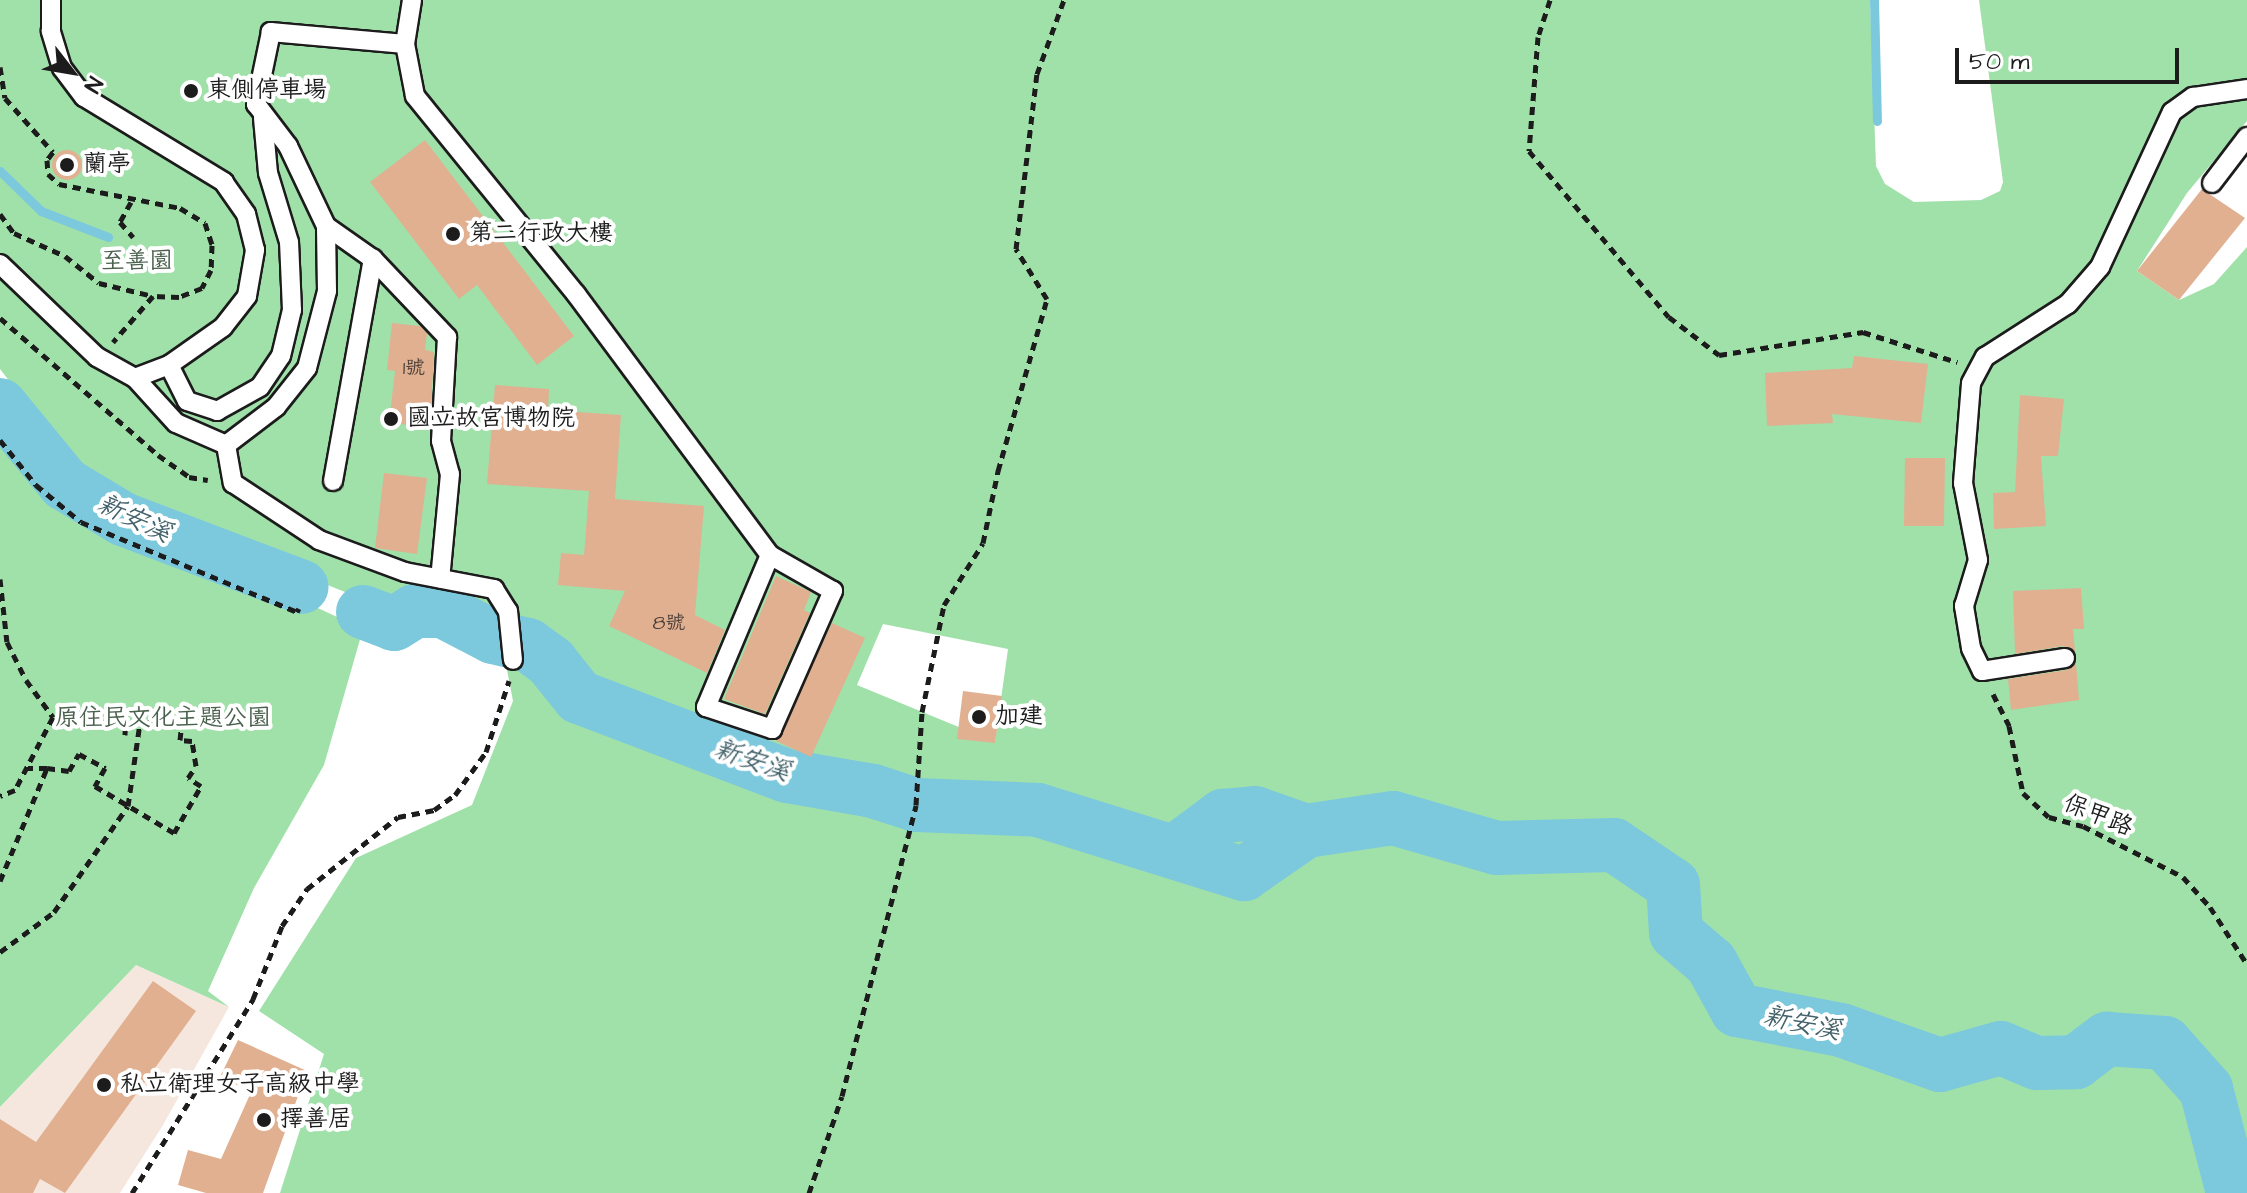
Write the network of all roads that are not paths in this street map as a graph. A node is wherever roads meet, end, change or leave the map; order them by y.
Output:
1 (51, 0) edge
2 (412, 0) edge
3 (405, 44) junction
4 (2247, 89) edge
5 (263, 118) junction
6 (2247, 137) edge
7 (2212, 183) dead end
8 (326, 226) junction
9 (373, 259) junction
10 (0, 264) edge
11 (169, 365) junction
12 (135, 378) junction
13 (226, 445) junction
14 (333, 481) dead end
15 (770, 555) junction
16 (440, 579) junction
17 (2065, 658) dead end
18 (513, 660) road end

1 - 11 lane
2 - 3 lane
3 - 5 lane
3 - 15 lane
4 - 17 lane
5 - 8 lane
5 - 11 lane
6 - 7 lane
8 - 9 lane
8 - 13 lane
9 - 14 lane
9 - 16 lane
10 - 12 lane
11 - 12 lane
12 - 13 lane
13 - 16 lane
15 - 15 lane
16 - 18 lane

